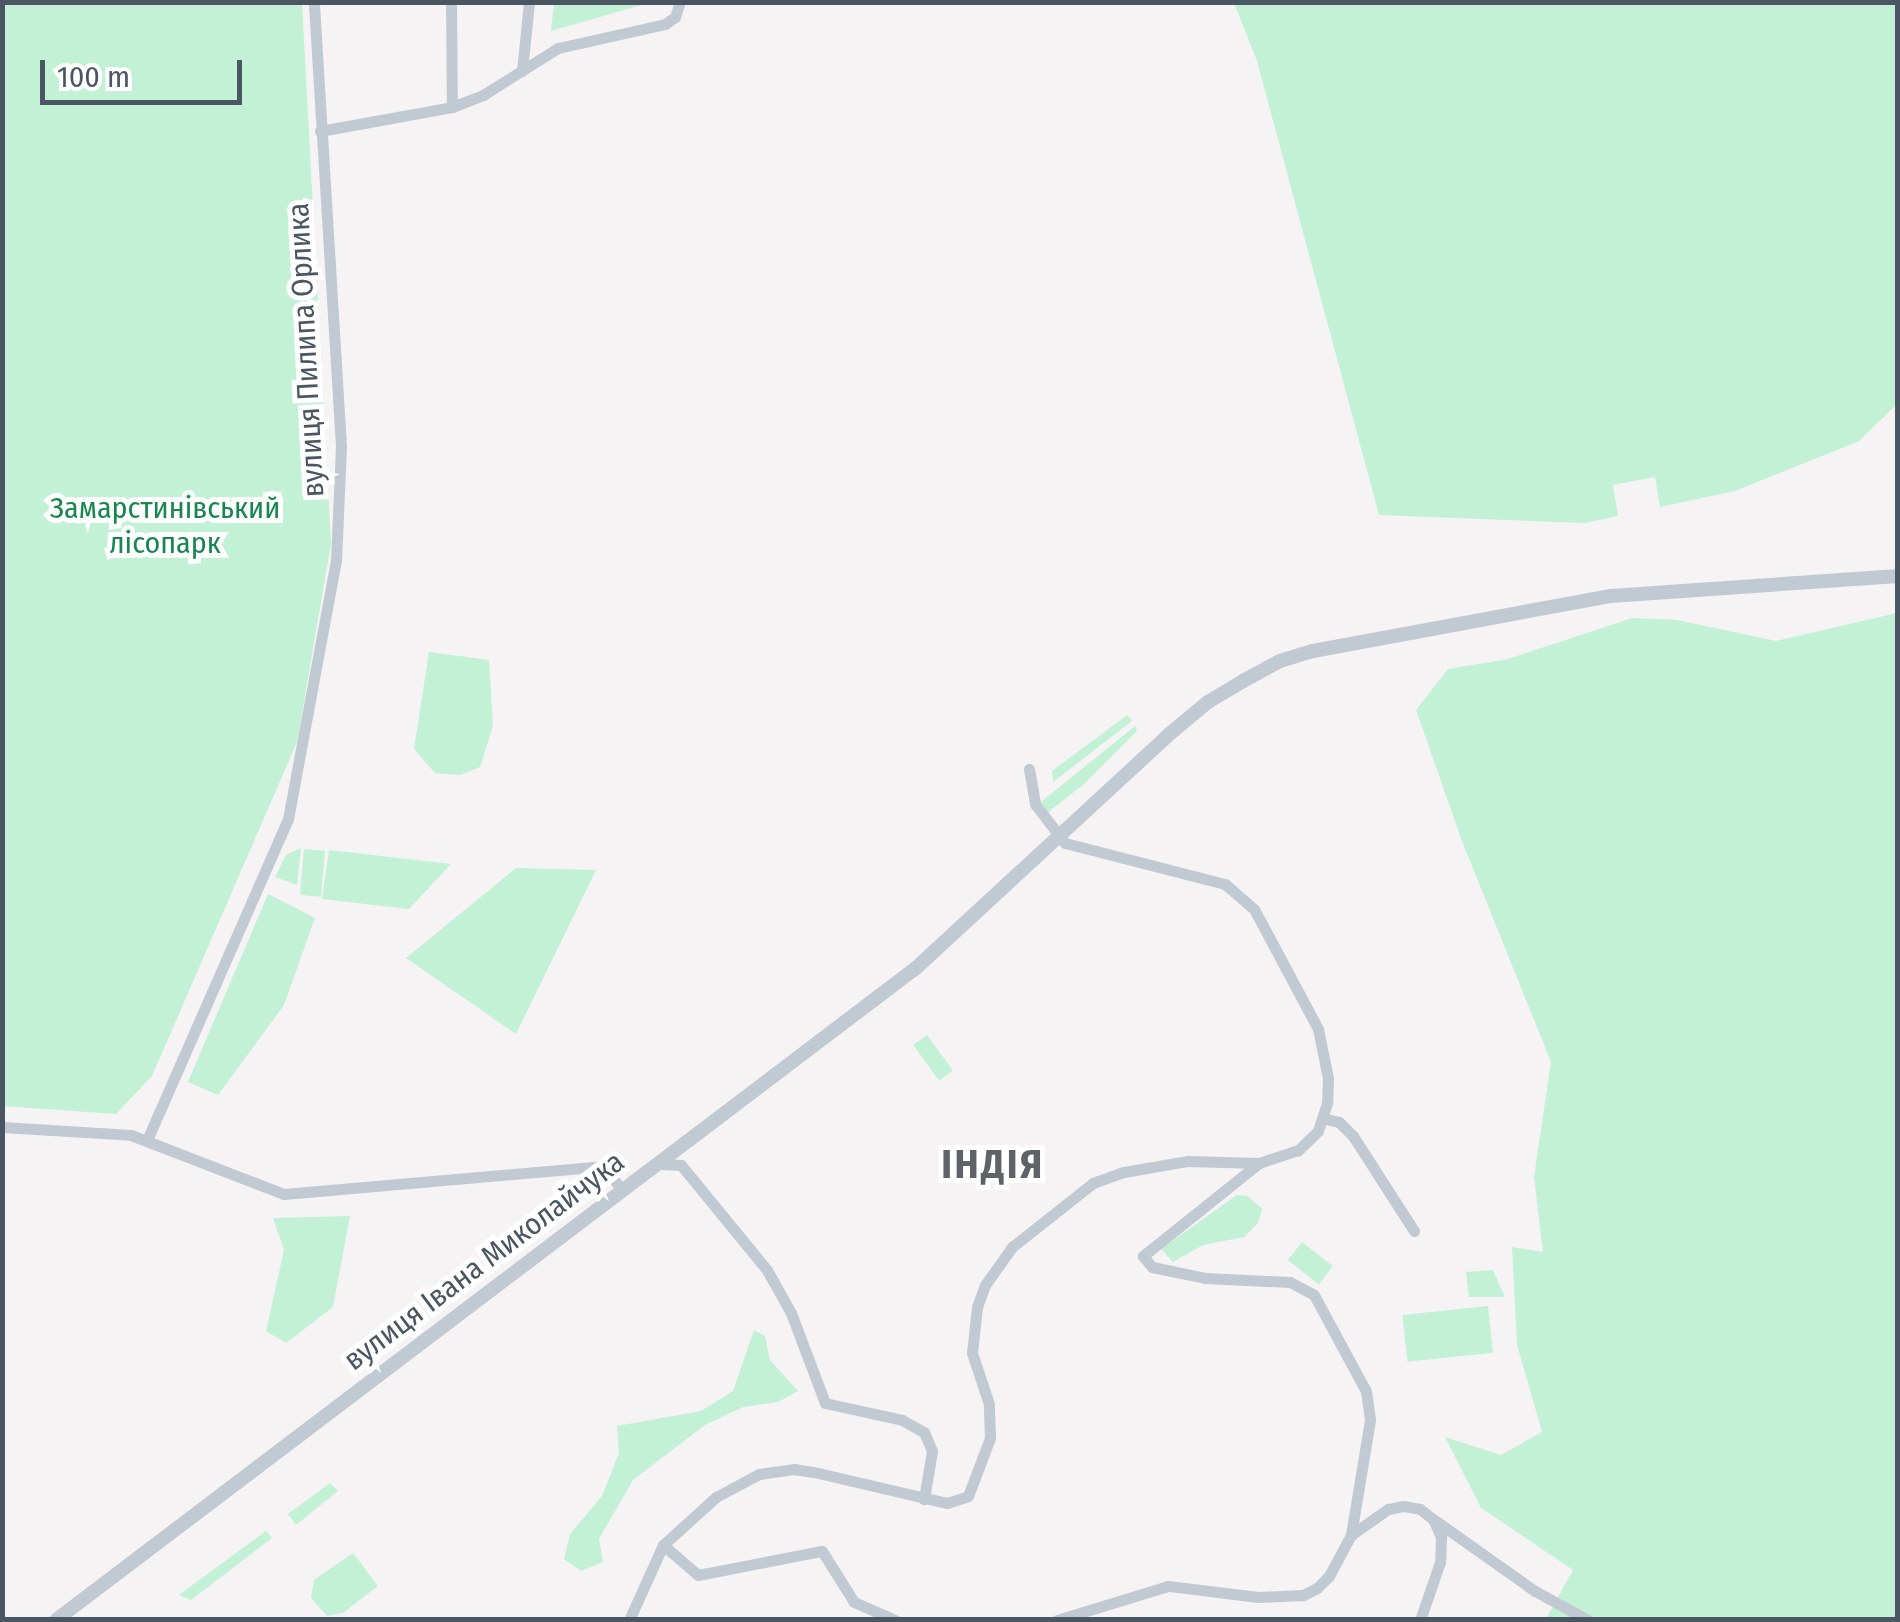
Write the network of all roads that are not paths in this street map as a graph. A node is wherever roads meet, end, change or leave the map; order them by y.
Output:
1 (314, 2) edge
2 (451, 2) edge
3 (530, 2) edge
4 (680, 2) edge
5 (522, 71) junction
6 (452, 106) junction
7 (320, 132) junction
8 (1898, 576) edge
9 (1029, 769) dead end
10 (1056, 834) junction
11 (1322, 1118) junction
12 (2, 1127) edge
13 (147, 1140) junction
14 (661, 1164) junction
15 (1259, 1164) junction
16 (621, 1190) junction
17 (1414, 1231) dead end
18 (924, 1498) junction
19 (1433, 1519) junction
20 (1351, 1535) junction
21 (663, 1544) junction
22 (56, 1620) edge
23 (629, 1620) edge
24 (895, 1620) edge
25 (1057, 1620) edge
26 (1420, 1620) edge
27 (1588, 1620) edge

1 - 7 street, вулиця Пилипа Орлика
2 - 6 street
3 - 5 street
4 - 5 street
5 - 6 street
6 - 7 street
7 - 13 street, вулиця Пилипа Орлика
8 - 10 street
9 - 10 street
10 - 11 street
10 - 14 street
11 - 15 street
11 - 17 street
12 - 13 street
13 - 16 street
14 - 16 street, вулиця Івана Миколайчука
14 - 18 street, вулиця Івана Миколайчука
15 - 18 street
15 - 20 street
16 - 22 street, вулиця Івана Миколайчука
18 - 21 street
19 - 20 street
19 - 26 street
19 - 27 street
20 - 25 street
21 - 23 street
21 - 24 street

